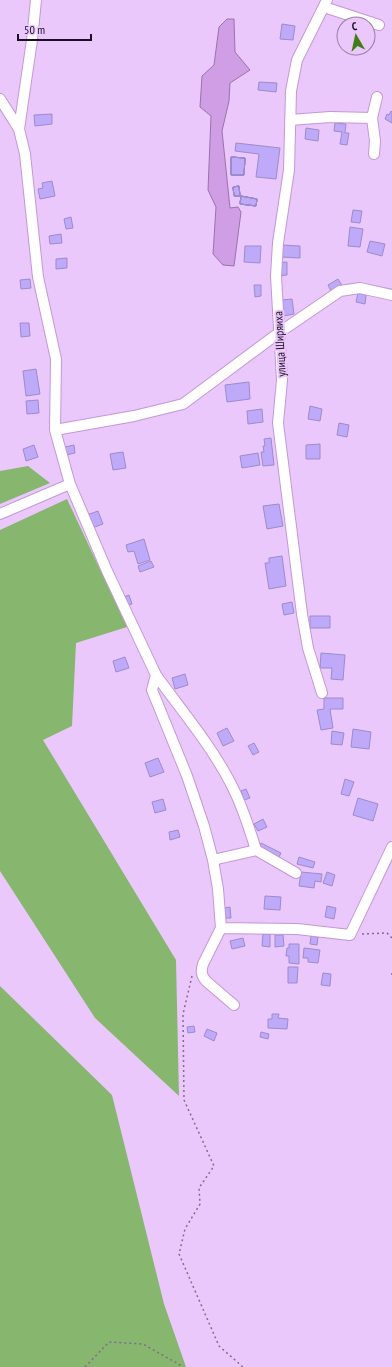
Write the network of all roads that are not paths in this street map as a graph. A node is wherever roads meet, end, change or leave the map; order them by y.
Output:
1 (36, 0) edge
2 (326, 4) edge
3 (380, 25) dead end
4 (378, 97) dead end
5 (0, 99) edge
6 (4, 113) edge
7 (372, 118) junction
8 (290, 120) junction
9 (19, 129) junction
10 (374, 154) dead end
11 (392, 295) edge
12 (280, 332) junction
13 (55, 430) junction
14 (70, 484) junction
15 (0, 514) edge
16 (156, 675) junction
17 (322, 693) dead end
18 (392, 847) edge
19 (256, 850) junction
20 (213, 860) junction
21 (296, 872) dead end
22 (221, 928) junction
23 (234, 1005) dead end

1 - 9 street
2 - 3 street
2 - 8 street, улица Ширяиха
4 - 7 street
5 - 6 street
6 - 9 street
7 - 8 street
7 - 10 street
8 - 12 street, улица Ширяиха
9 - 13 street
11 - 12 street
12 - 13 street
12 - 17 street, улица Ширяиха
13 - 14 street
14 - 15 street
14 - 16 street
16 - 19 street
16 - 20 street
18 - 22 street
19 - 20 street
19 - 21 street
20 - 22 street
22 - 23 street

